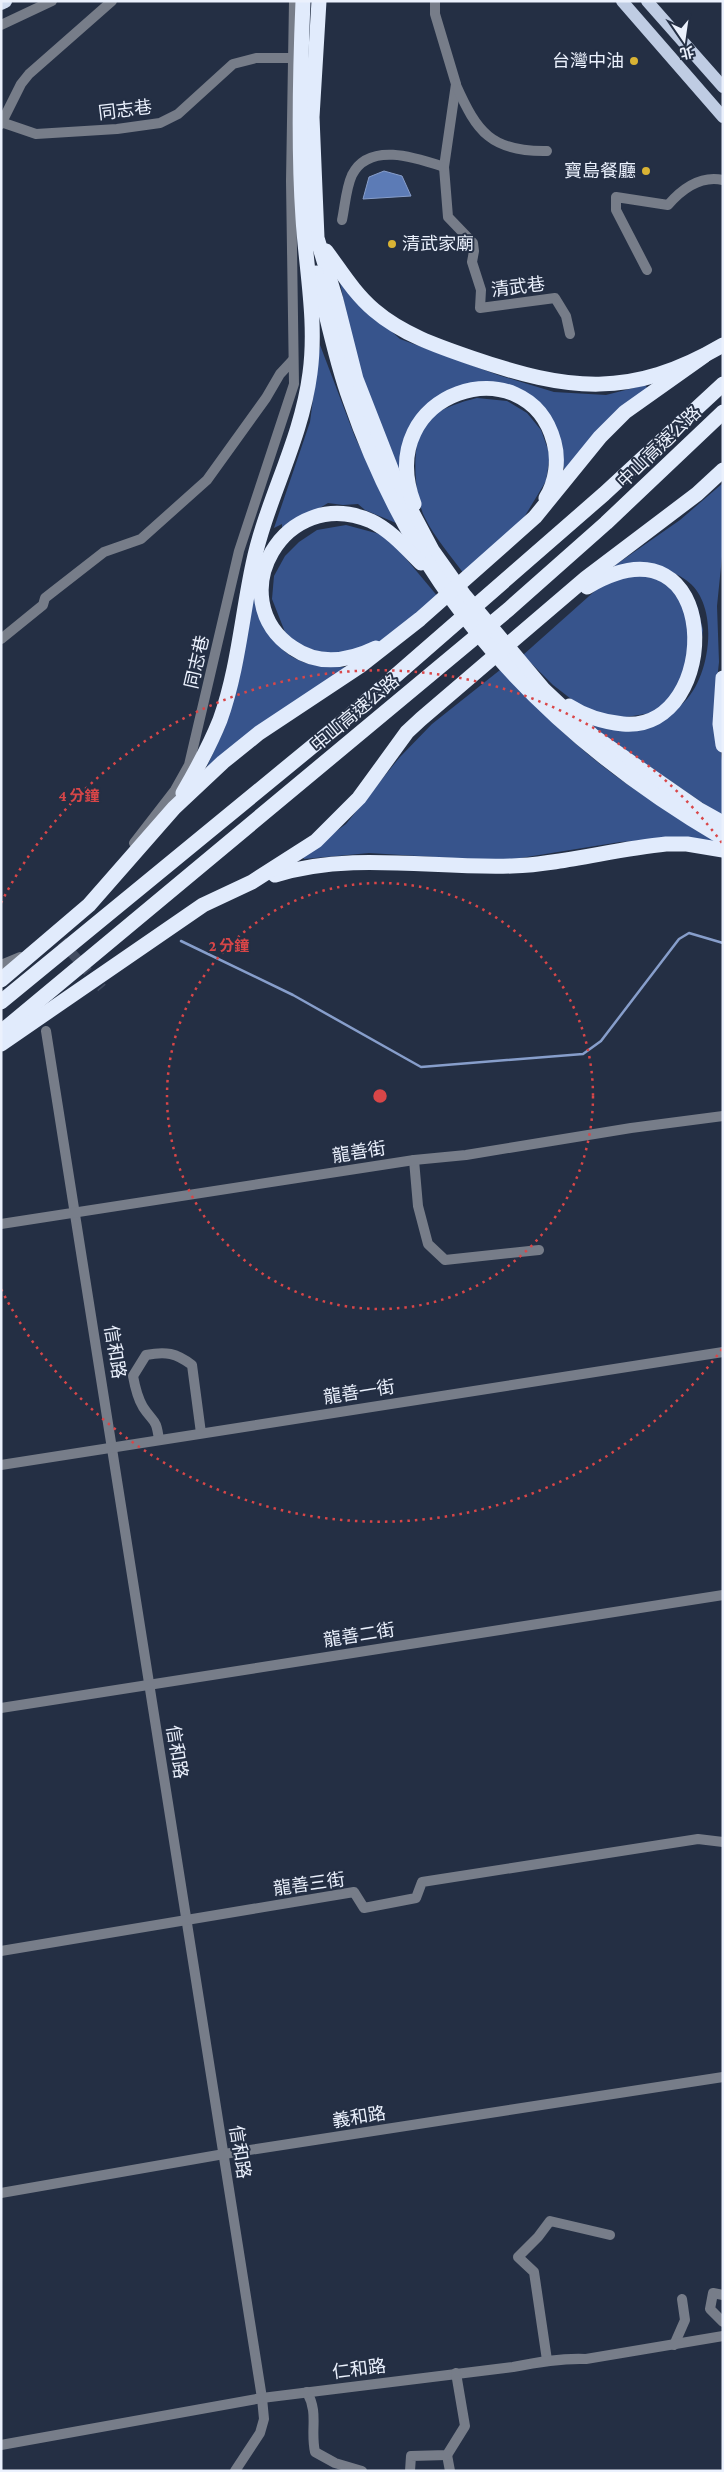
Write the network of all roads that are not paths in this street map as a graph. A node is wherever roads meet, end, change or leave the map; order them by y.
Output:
1 (5, 1) edge
2 (52, 1) edge
3 (112, 1) edge
4 (294, 1) edge
5 (304, 1) edge
6 (320, 1) edge
7 (435, 1) edge
8 (622, 1) edge
9 (647, 1) edge
10 (1, 3) edge
11 (1, 25) edge
12 (293, 58) junction
13 (456, 84) junction
14 (723, 87) edge
15 (723, 117) edge
16 (1, 123) edge
17 (546, 151) dead end
18 (444, 167) junction
19 (723, 180) edge
20 (342, 220) dead end
21 (311, 234) junction
22 (647, 270) dead end
23 (570, 334) dead end
24 (723, 345) edge
25 (704, 356) junction
26 (293, 360) junction
27 (723, 384) edge
28 (723, 412) edge
29 (723, 470) edge
30 (535, 517) junction
31 (432, 550) junction
32 (433, 574) junction
33 (559, 602) junction
34 (1, 638) edge
35 (394, 641) junction
36 (723, 678) edge
37 (544, 690) junction
38 (723, 745) edge
39 (174, 808) junction
40 (723, 823) edge
41 (723, 838) edge
42 (723, 850) edge
43 (252, 882) junction
44 (1, 965) edge
45 (1, 980) edge
46 (1, 1002) edge
47 (46, 1030) dead end
48 (1, 1032) edge
49 (1, 1044) edge
50 (723, 1116) edge
51 (414, 1160) junction
52 (76, 1213) junction
53 (1, 1224) edge
54 (539, 1250) dead end
55 (723, 1352) edge
56 (201, 1434) junction
57 (159, 1440) junction
58 (113, 1447) junction
59 (1, 1465) edge
60 (723, 1594) edge
61 (150, 1685) junction
62 (1, 1708) edge
63 (723, 1842) edge
64 (187, 1919) junction
65 (1, 1951) edge
66 (723, 2077) edge
67 (224, 2154) junction
68 (1, 2193) edge
69 (610, 2235) dead end
70 (723, 2295) edge
71 (682, 2299) dead end
72 (723, 2322) edge
73 (723, 2336) edge
74 (674, 2344) junction
75 (547, 2360) junction
76 (456, 2373) junction
77 (307, 2392) junction
78 (262, 2398) junction
79 (1, 2445) edge
80 (447, 2455) junction
81 (235, 2471) edge
82 (362, 2471) edge
83 (410, 2471) edge
84 (450, 2471) edge

1 - 10 highway
2 - 11 street
3 - 16 street
4 - 12 street, 同志巷
5 - 21 highway
6 - 21 highway
7 - 13 street, 清武巷
8 - 15 main road
9 - 14 main road
12 - 16 street, 同志巷
12 - 26 street, 同志巷
13 - 17 street
13 - 18 street, 清武巷
18 - 20 street
18 - 23 street, 清武巷
19 - 22 street
21 - 25 highway
21 - 31 highway
21 - 32 highway
21 - 39 highway
24 - 25 highway
25 - 30 highway
26 - 34 street
26 - 44 street, 同志巷
27 - 46 highway, 中山高速公路
28 - 48 highway, 中山高速公路
29 - 33 highway
30 - 31 highway
30 - 35 highway
31 - 37 highway
32 - 35 highway
32 - 41 highway
33 - 37 highway
33 - 43 highway
35 - 39 highway
36 - 38 highway
37 - 40 highway
39 - 45 highway
42 - 43 highway
43 - 49 highway
47 - 52 street, 信和路
50 - 51 street, 龍善街
51 - 52 street, 龍善街
51 - 54 street
52 - 53 street, 龍善街
52 - 58 street, 信和路
55 - 56 street, 龍善一街
56 - 57 street, 龍善一街
56 - 57 street
57 - 58 street, 龍善一街
58 - 59 street, 龍善一街
58 - 61 street, 信和路
60 - 61 street, 龍善二街
61 - 62 street, 龍善二街
61 - 64 street, 信和路
63 - 64 street, 龍善三街
64 - 65 street, 龍善三街
64 - 67 street, 信和路
66 - 67 street, 義和路
67 - 68 street, 義和路
67 - 78 street, 信和路
69 - 75 street
70 - 72 street
71 - 74 street
73 - 74 street, 仁和路
74 - 75 street, 仁和路
75 - 76 street, 仁和路
76 - 77 street, 仁和路
76 - 80 street
77 - 78 street, 仁和路
77 - 82 street
78 - 79 street, 仁和路
78 - 81 street, 信和路
80 - 83 street
80 - 84 street

